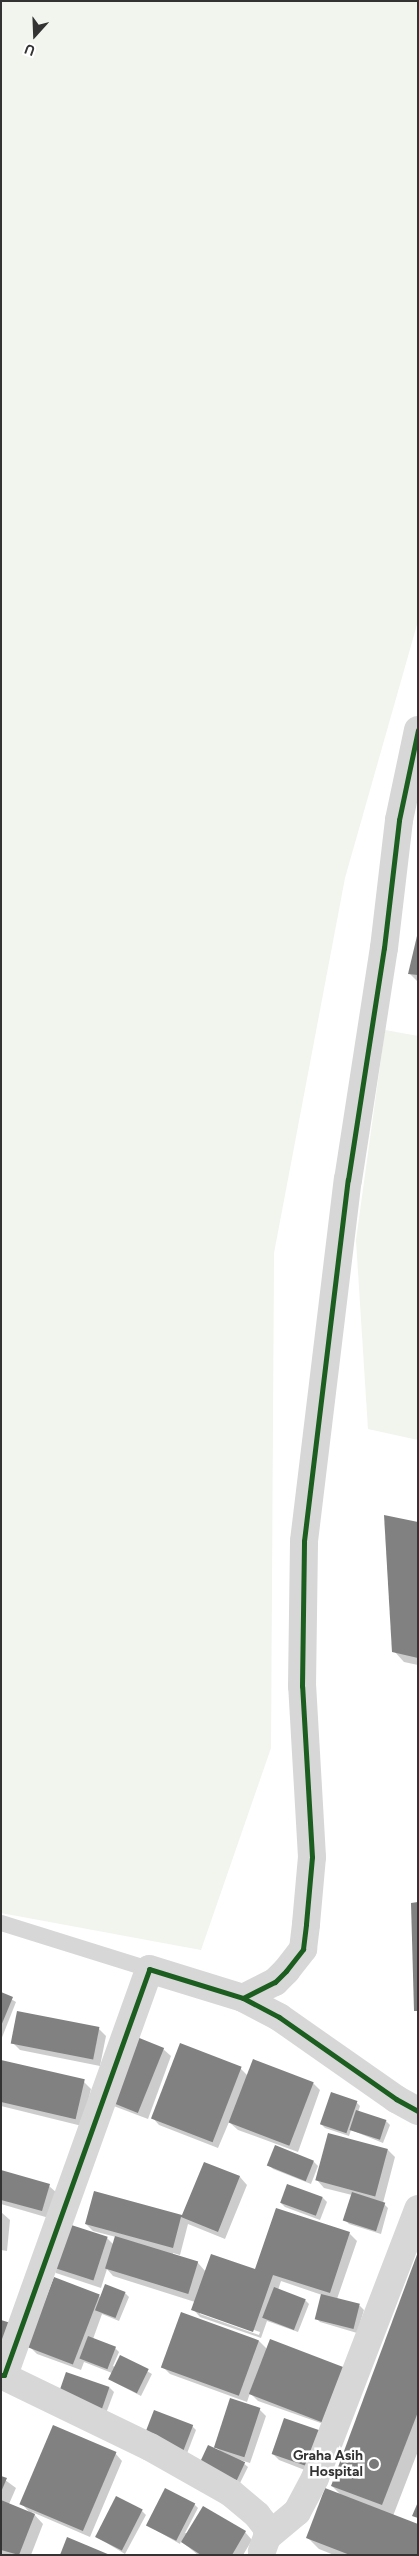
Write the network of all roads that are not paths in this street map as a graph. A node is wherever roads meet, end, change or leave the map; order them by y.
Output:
1 (418, 730) edge
2 (1, 1923) edge
3 (149, 1968) junction
4 (243, 1998) junction
5 (418, 2111) edge
6 (418, 2210) edge
7 (3, 2375) edge
8 (263, 2546) edge

1 - 4 street
2 - 3 lane
3 - 4 street
3 - 7 street
4 - 5 street
6 - 8 street
7 - 8 street

